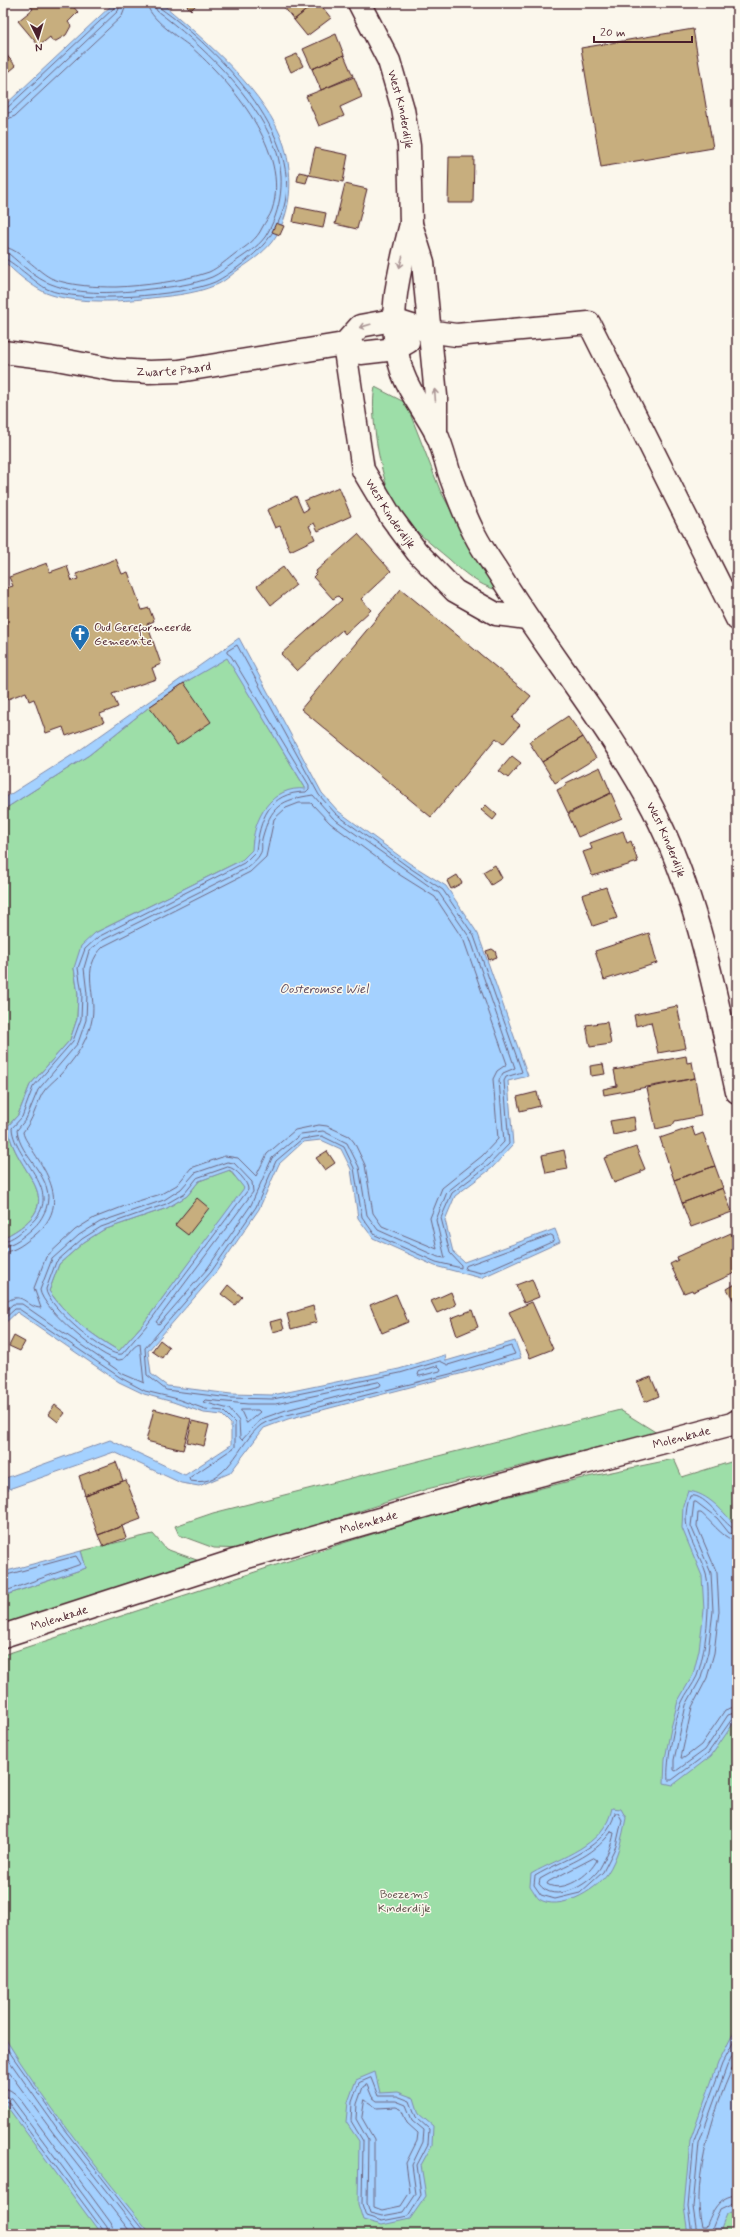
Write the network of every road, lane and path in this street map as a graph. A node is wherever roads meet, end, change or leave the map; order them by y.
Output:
1 (358, 3) edge
2 (411, 224) junction
3 (393, 320) junction
4 (428, 331) junction
5 (344, 344) junction
6 (396, 348) junction
7 (3, 352) edge
8 (436, 434) junction
9 (527, 618) junction
10 (737, 619) edge
11 (737, 1092) edge
12 (737, 1420) edge
13 (3, 1636) edge

1 - 2 street, West Kinderdijk
2 -> 3 street, West Kinderdijk
2 - 4 street, West Kinderdijk
3 - 4 street
3 -> 5 street
3 - 6 street, West Kinderdijk
4 - 6 street
8 -> 4 street, West Kinderdijk
4 - 10 street
5 - 6 street
5 - 7 street, Zwarte Paard
5 - 9 street, West Kinderdijk
6 - 8 street, West Kinderdijk
8 - 9 street, West Kinderdijk
9 - 11 street, West Kinderdijk
12 - 13 street, Molenkade

